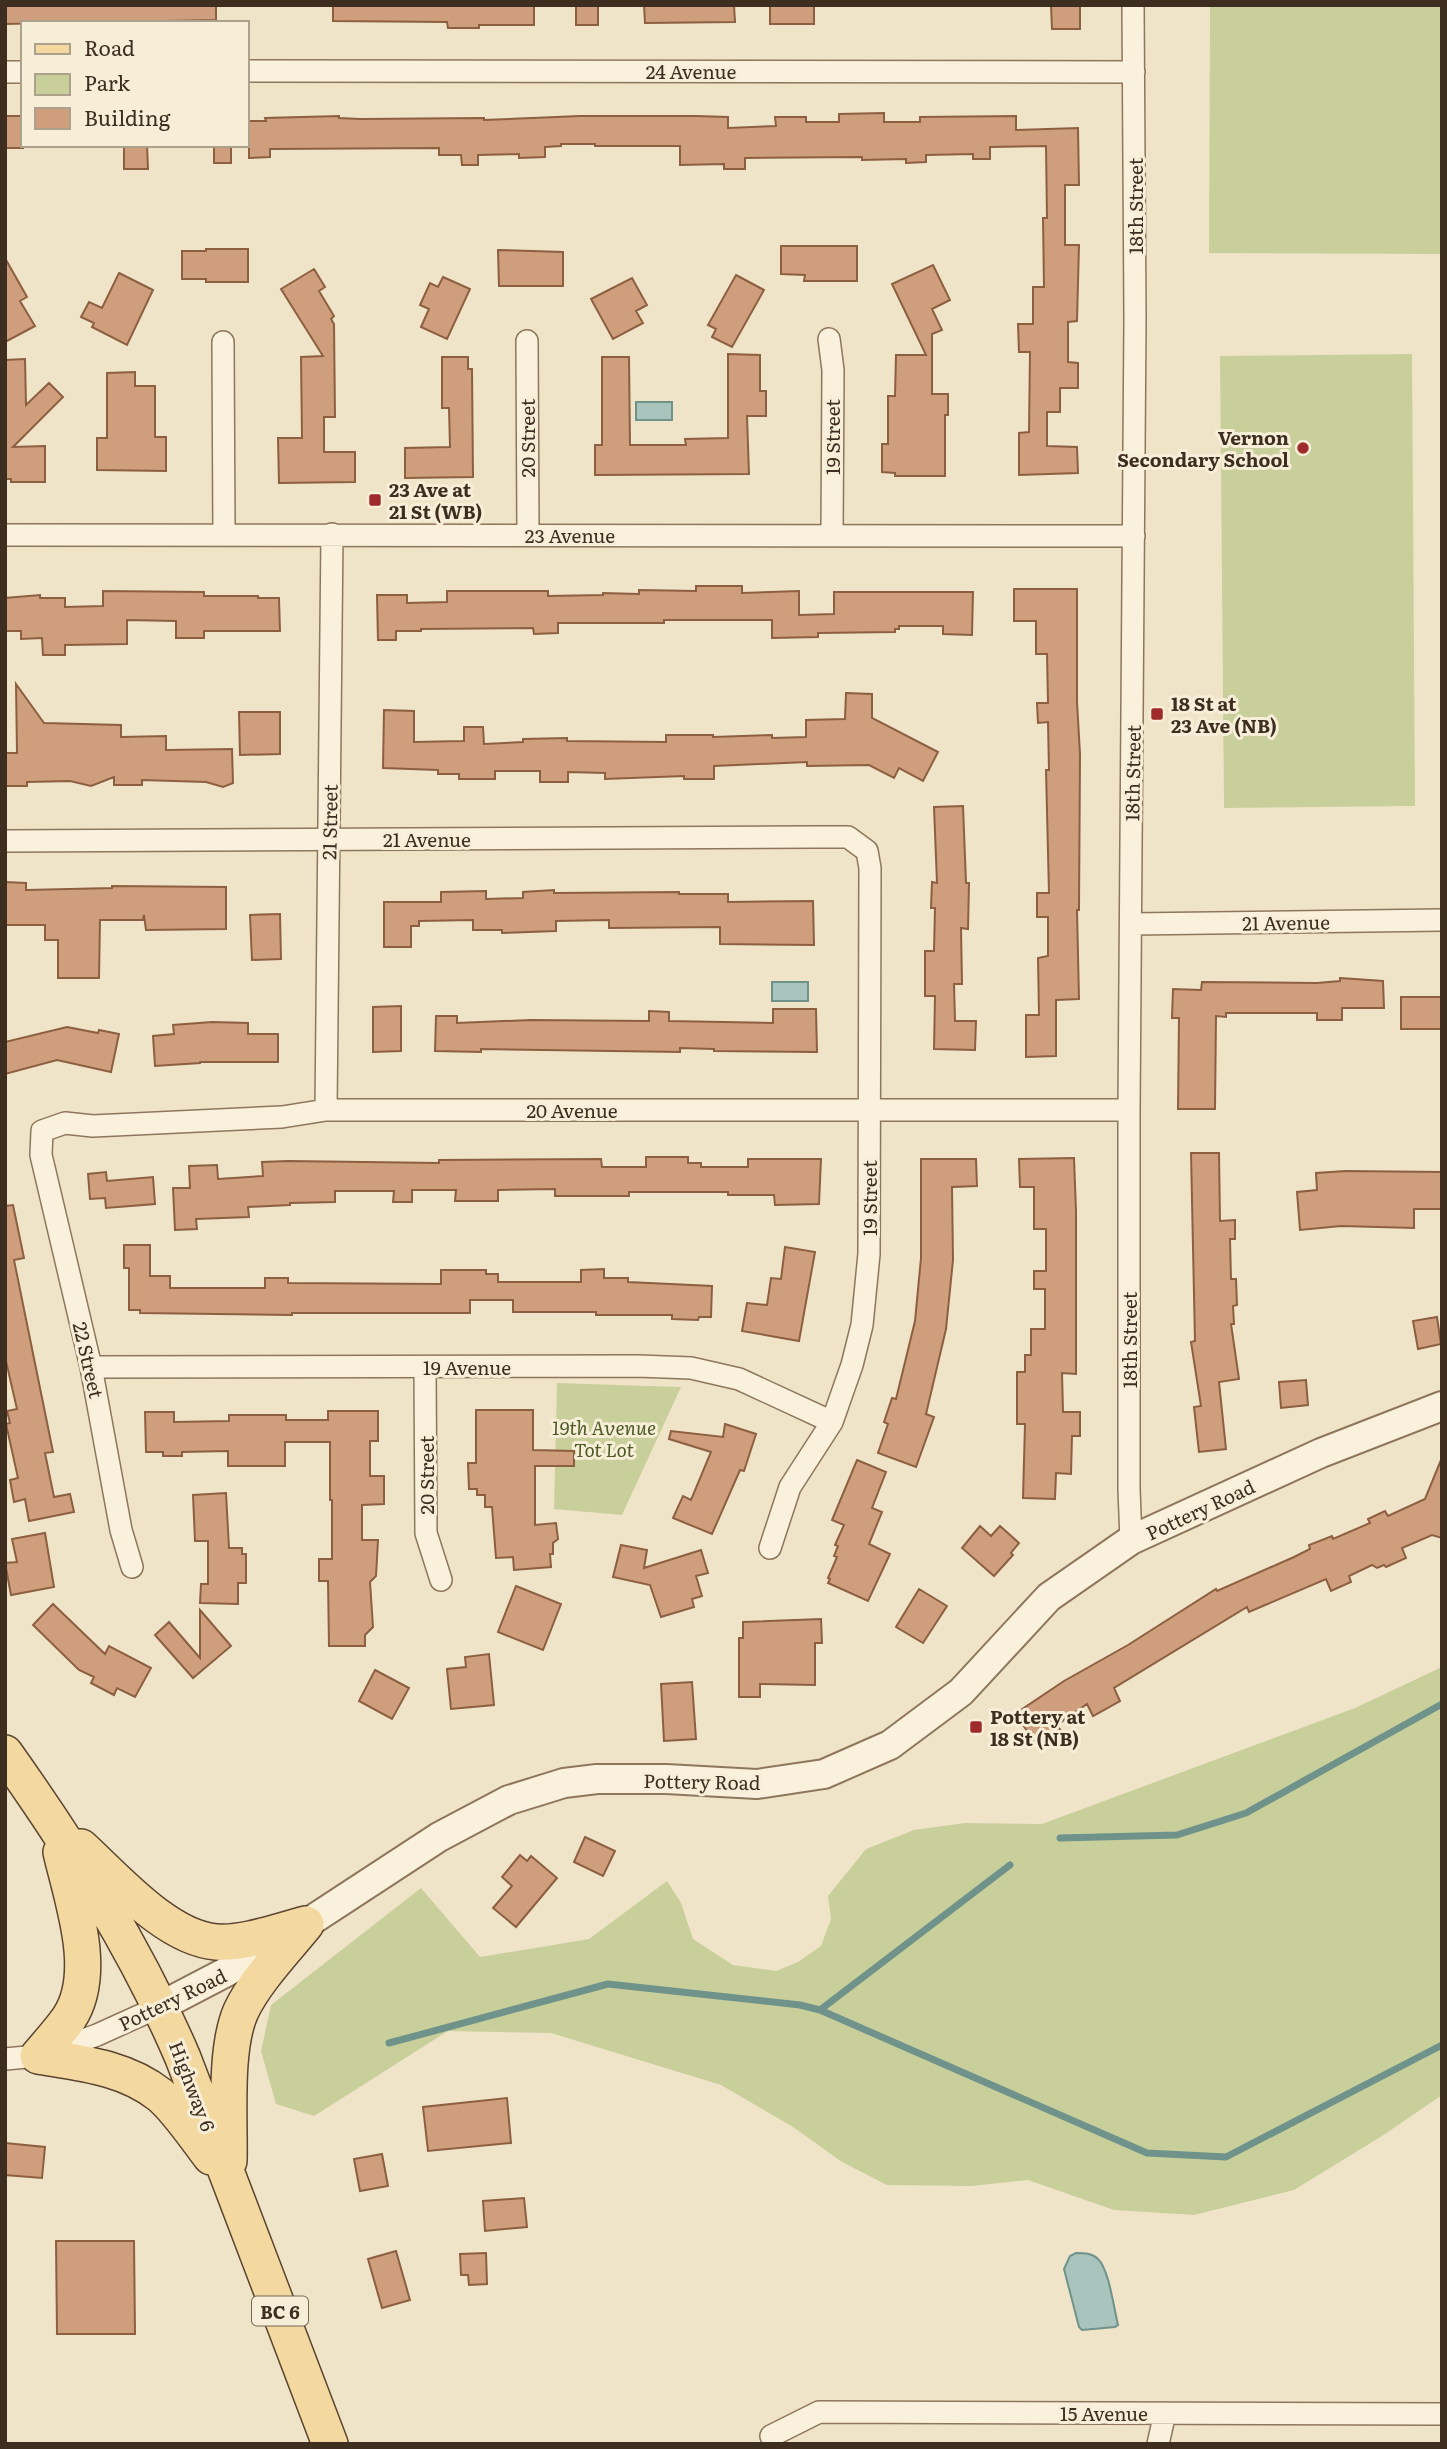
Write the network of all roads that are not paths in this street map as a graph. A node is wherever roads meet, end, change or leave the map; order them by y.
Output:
1 (1133, 5) edge
2 (248, 71) edge
3 (1134, 72) junction
4 (829, 339) dead end
5 (527, 341) dead end
6 (223, 342) dead end
7 (224, 534) junction
8 (332, 534) junction
9 (528, 534) junction
10 (5, 535) edge
11 (832, 535) junction
12 (1134, 536) junction
13 (848, 837) joint
14 (329, 839) junction
15 (5, 841) edge
16 (1442, 920) edge
17 (1130, 924) junction
18 (326, 1110) junction
19 (870, 1110) junction
20 (1129, 1110) junction
21 (41, 1155) joint
22 (91, 1367) junction
23 (425, 1367) junction
24 (1442, 1406) edge
25 (832, 1422) junction
26 (1132, 1540) junction
27 (770, 1548) dead end
28 (132, 1567) dead end
29 (441, 1580) dead end
30 (5, 1753) edge
31 (55, 1824) junction
32 (306, 1924) junction
33 (161, 2006) junction
34 (22, 2057) edge
35 (229, 2179) junction
36 (1165, 2413) junction
37 (1442, 2414) edge
38 (771, 2436) dead end
39 (330, 2444) edge
40 (1158, 2444) edge

1 - 3 street, 18th Street
2 - 3 street, 24 Avenue
3 - 12 street, 18th Street
4 - 11 street, 19 Street
5 - 9 street, 20 Street
6 - 7 street
7 - 8 street, 23 Avenue
7 - 10 street, 23 Avenue
8 - 9 street, 23 Avenue
8 - 14 street, 21 Street
9 - 11 street, 23 Avenue
11 - 12 street, 23 Avenue
12 - 17 street, 18th Street
13 - 14 street, 21 Avenue
13 - 19 street, 19 Street
14 - 15 street, 21 Avenue
14 - 18 street, 21 Street
16 - 17 street, 21 Avenue
17 - 20 street, 18th Street
18 - 19 street, 20 Avenue
18 - 21 street, 20 Avenue
19 - 20 street, 20 Avenue
19 - 25 street, 19 Street
20 - 26 street, 18th Street
21 - 22 street, 22 Street
22 - 23 street, 19 Avenue
22 - 28 street, 22 Street
23 - 25 street, 19 Avenue
23 - 29 street, 20 Street
24 - 26 street, Pottery Road
25 - 27 street, 19 Street
26 - 32 street, Pottery Road
30 - 31 main road, Highway 6 / BC 6
31 - 32 main road
31 - 33 main road, Highway 6 / BC 6
31 - 34 main road
32 - 33 street, Pottery Road
32 - 35 main road
33 - 34 street, Pottery Road
33 - 35 main road, Highway 6 / BC 6
34 - 35 main road
35 - 39 main road, Highway 6 / BC 6
36 - 37 street, 15 Avenue
36 - 38 street, 15 Avenue
36 - 40 street

